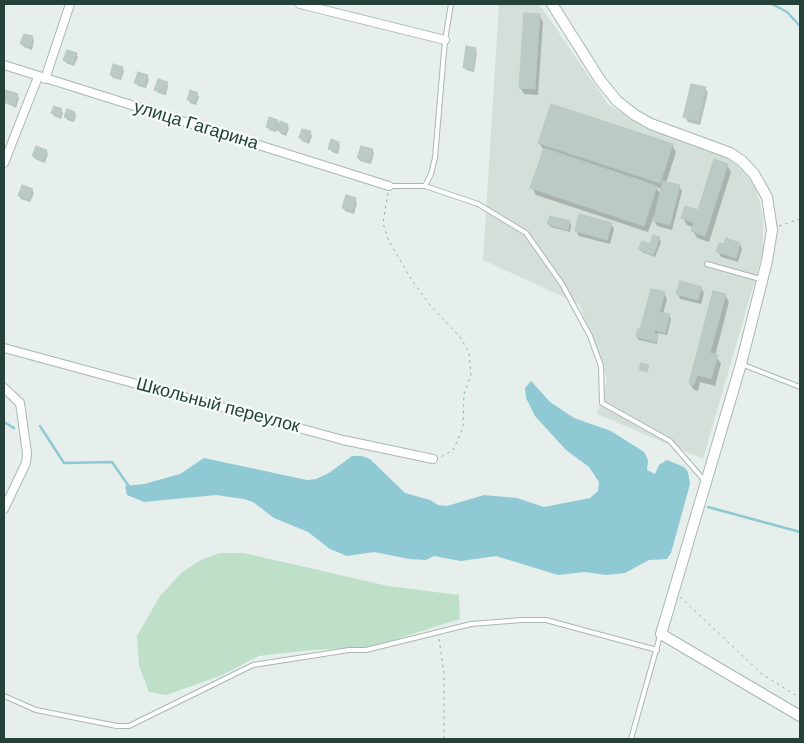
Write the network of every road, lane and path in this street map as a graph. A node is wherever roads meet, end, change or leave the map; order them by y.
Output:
1 (70, 4) edge
2 (300, 4) edge
3 (451, 4) edge
4 (552, 4) edge
5 (444, 40) junction
6 (4, 65) edge
7 (42, 78) junction
8 (4, 162) edge
9 (389, 186) junction
10 (425, 186) junction
11 (800, 219) edge
12 (772, 230) junction
13 (707, 264) dead end
14 (762, 280) junction
15 (4, 348) edge
16 (741, 364) junction
17 (800, 386) edge
18 (4, 388) edge
19 (433, 459) joint
20 (705, 482) junction
21 (4, 509) edge
22 (674, 591) junction
23 (440, 630) junction
24 (661, 634) junction
25 (657, 650) junction
26 (4, 696) edge
27 (800, 698) edge
28 (800, 716) edge
29 (444, 739) edge
30 (631, 739) edge

1 - 7 street
2 - 5 street
3 - 5 lane
4 - 12 street
5 - 10 lane
6 - 7 street, улица Гагарина
7 - 8 street
7 - 9 street, улица Гагарина
9 - 10 lane
9 - 19 path
10 - 20 lane
11 - 12 path
12 - 14 street
13 - 14 lane
14 - 16 street
15 - 19 street, Школьный переулок
16 - 17 lane
16 - 20 street
18 - 21 street
20 - 22 street
22 - 24 street
22 - 27 path
23 - 25 lane
23 - 26 lane
23 - 29 path
24 - 25 lane
24 - 28 street
25 - 30 lane

